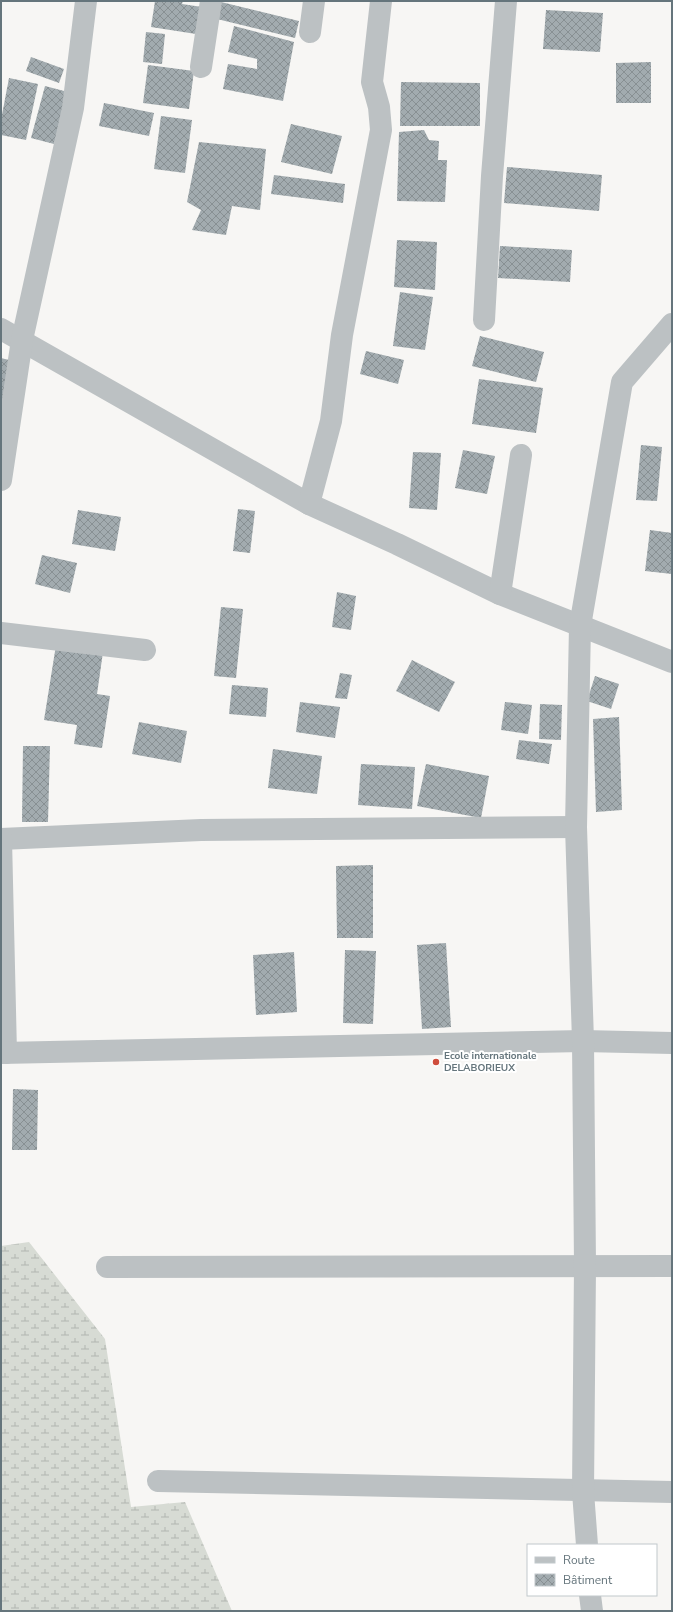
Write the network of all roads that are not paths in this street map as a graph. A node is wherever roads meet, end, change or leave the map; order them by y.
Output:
1 (86, 1) edge
2 (211, 1) edge
3 (314, 1) edge
4 (381, 1) edge
5 (506, 1) edge
6 (310, 32) dead end
7 (201, 67) dead end
8 (484, 320) dead end
9 (672, 324) edge
10 (1, 329) edge
11 (22, 340) junction
12 (522, 455) dead end
13 (1, 480) edge
14 (309, 504) junction
15 (500, 594) junction
16 (580, 626) junction
17 (1, 633) edge
18 (145, 650) dead end
19 (672, 662) edge
20 (576, 827) junction
21 (1, 839) edge
22 (583, 1041) junction
23 (672, 1043) edge
24 (4, 1053) edge
25 (585, 1266) junction
26 (672, 1266) edge
27 (107, 1267) dead end
28 (158, 1481) dead end
29 (583, 1492) junction
30 (672, 1492) edge
31 (587, 1544) edge
32 (590, 1596) edge
33 (592, 1611) edge

1 - 11 street
2 - 7 street
3 - 6 street
4 - 14 street
5 - 8 street
9 - 16 street
10 - 11 street
11 - 13 street
11 - 14 street
12 - 15 street
14 - 15 street
15 - 16 street
16 - 19 street
16 - 20 street
17 - 18 street
20 - 21 street
20 - 22 street
21 - 24 street
22 - 23 street
22 - 24 street
22 - 25 street
25 - 26 street
25 - 27 street
25 - 29 street
28 - 29 street
29 - 30 street
29 - 31 street
32 - 33 street

